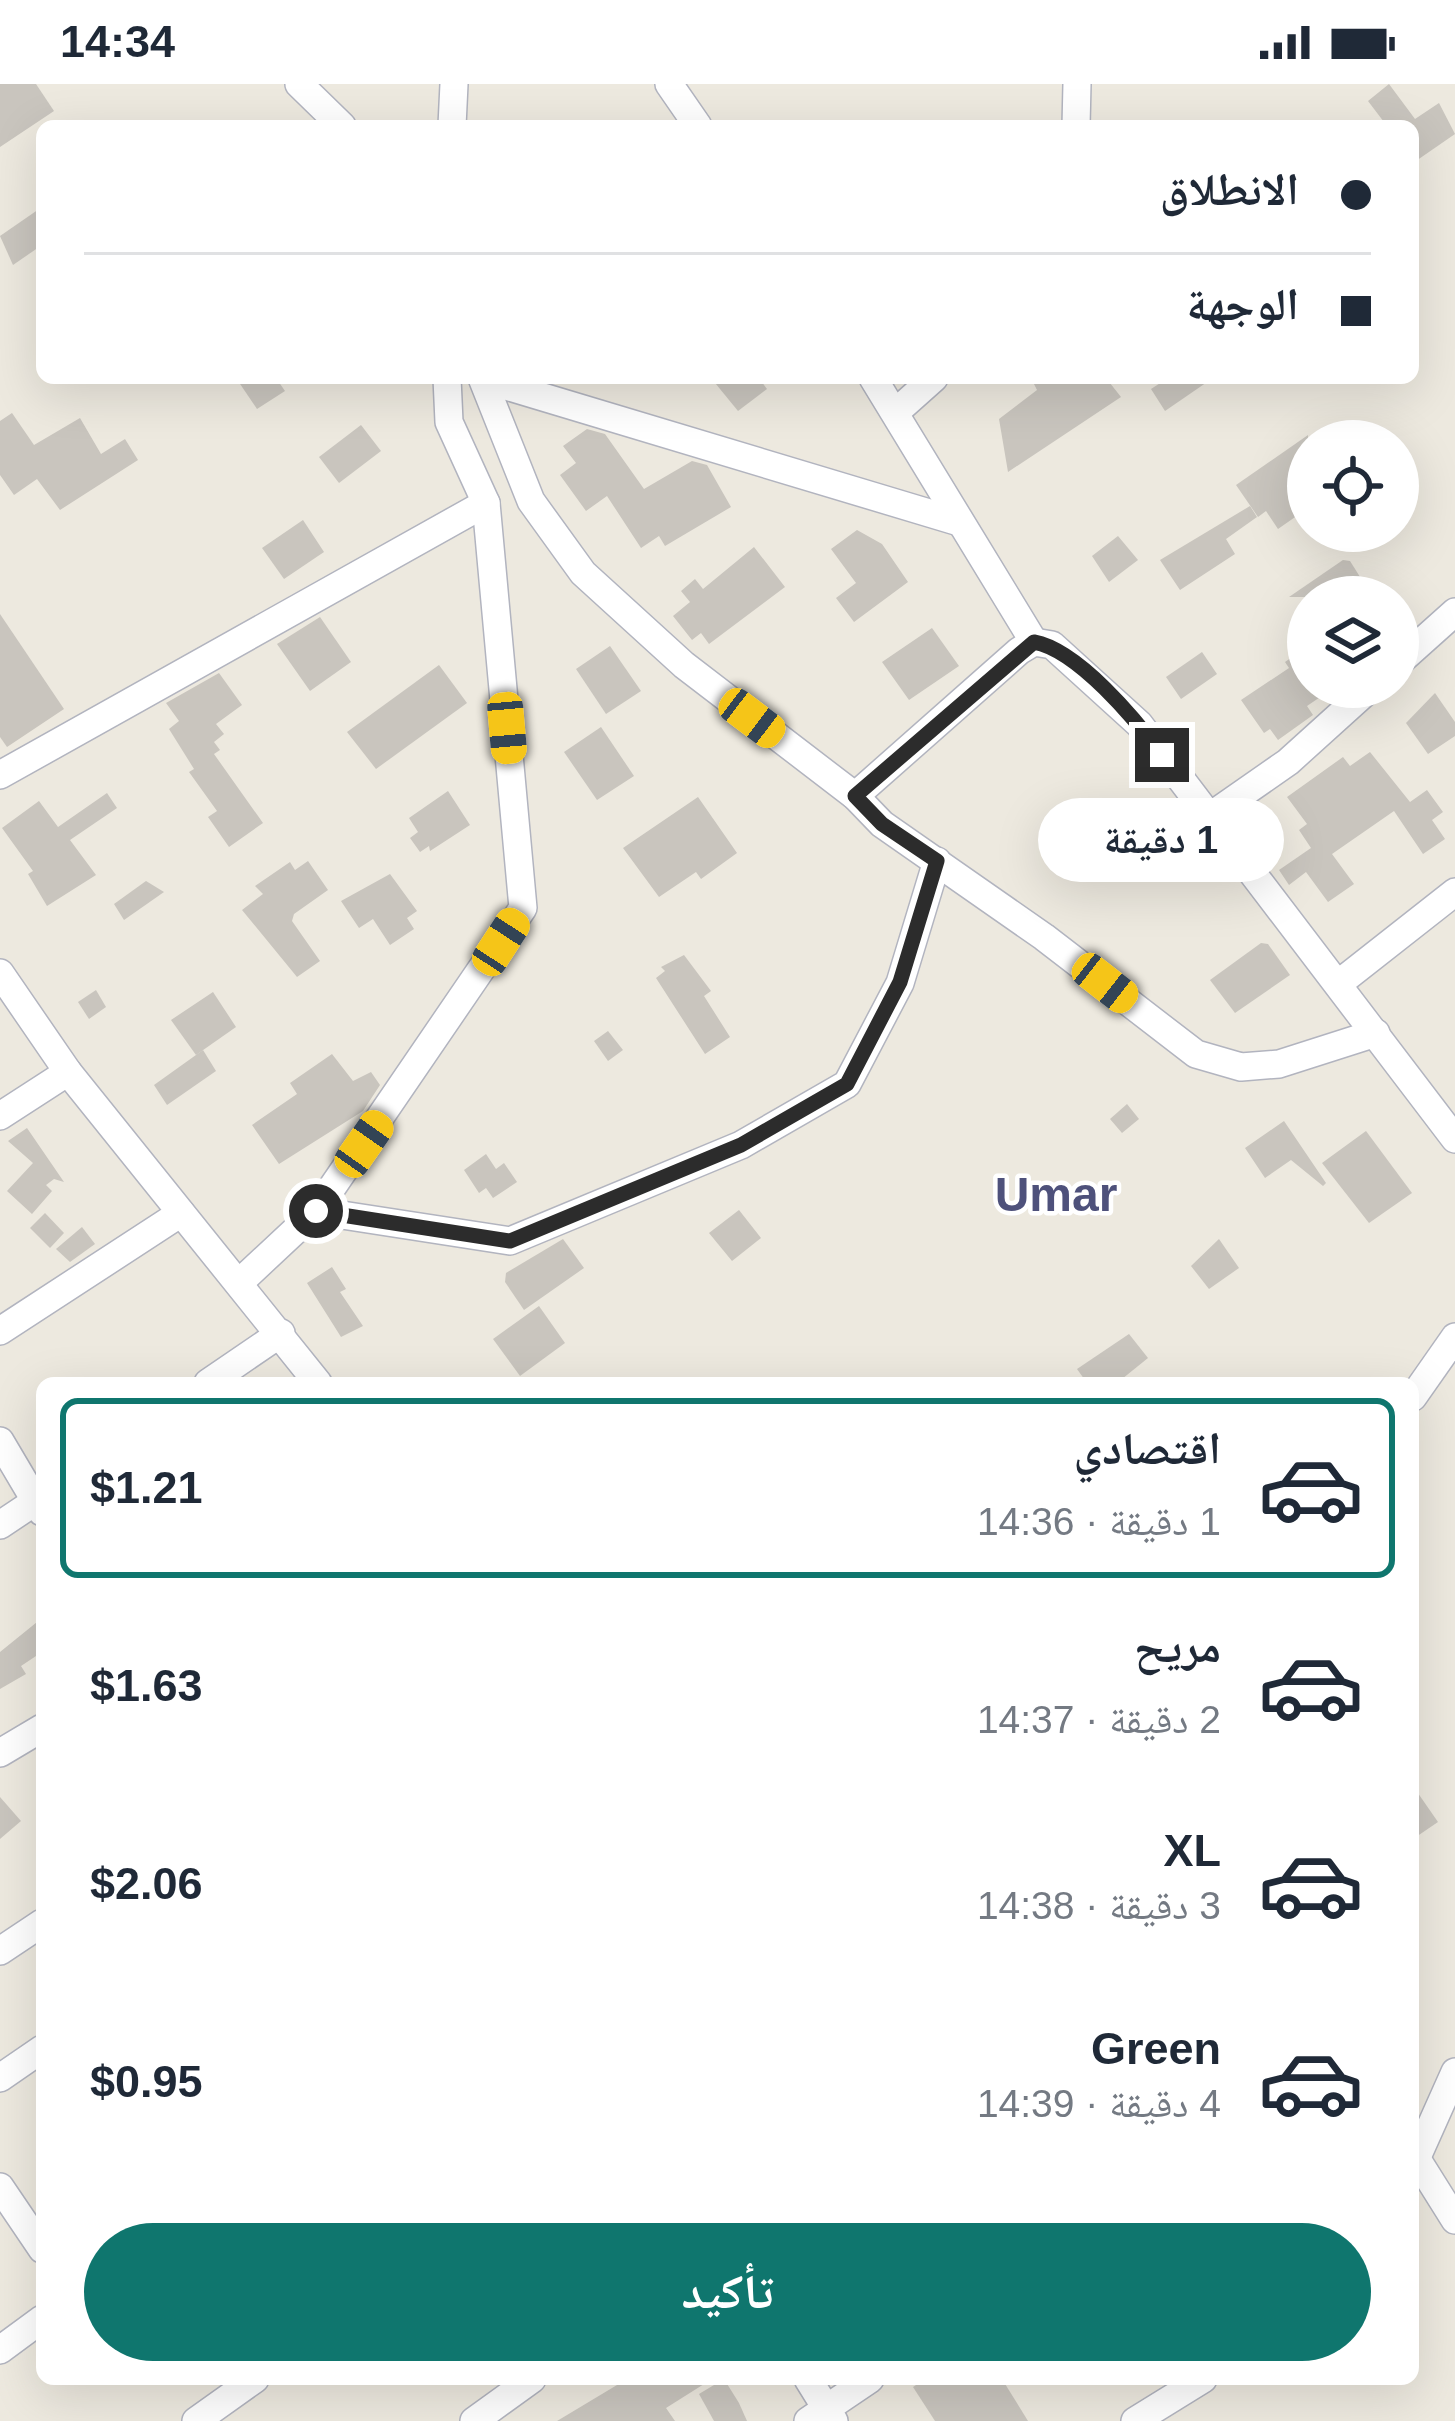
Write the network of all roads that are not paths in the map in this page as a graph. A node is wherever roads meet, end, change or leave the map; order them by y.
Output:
1 (299, 84) edge
2 (454, 84) edge
3 (669, 84) edge
4 (1077, 84) edge
5 (336, 120) edge
6 (452, 120) edge
7 (694, 120) edge
8 (1076, 120) edge
9 (447, 384) edge
10 (485, 384) edge
11 (503, 384) edge
12 (877, 384) edge
13 (927, 384) edge
14 (897, 411) junction
15 (487, 503) junction
16 (959, 522) junction
17 (1455, 612) edge
18 (1034, 642) junction
19 (1419, 644) edge
20 (1348, 708) edge
21 (0, 775) edge
22 (855, 796) junction
23 (1208, 818) junction
24 (937, 861) junction
25 (1455, 892) edge
26 (0, 974) edge
27 (1338, 984) junction
28 (1376, 1034) junction
29 (68, 1072) junction
30 (0, 1116) edge
31 (1455, 1138) edge
32 (316, 1211) junction
33 (181, 1213) junction
34 (240, 1282) junction
35 (0, 1331) edge
36 (281, 1333) junction
37 (1455, 1337) edge
38 (217, 1377) edge
39 (314, 1377) edge
40 (1419, 1388) edge
41 (0, 1441) edge
42 (36, 1498) edge
43 (36, 1506) edge
44 (0, 1526) edge
45 (36, 1732) edge
46 (0, 1753) edge
47 (36, 1927) edge
48 (0, 1951) edge
49 (36, 2052) edge
50 (5, 2064) edge
51 (1455, 2072) edge
52 (1419, 2148) edge
53 (1419, 2166) edge
54 (0, 2187) edge
55 (1455, 2220) edge
56 (36, 2239) edge
57 (36, 2323) edge
58 (0, 2350) edge
59 (247, 2385) edge
60 (524, 2385) edge
61 (810, 2385) edge
62 (863, 2385) edge
63 (1182, 2409) edge
64 (823, 2417) edge
65 (196, 2421) edge
66 (474, 2421) edge
67 (1135, 2421) edge

1 - 5 street
2 - 6 street
3 - 7 street
4 - 8 street
9 - 15 street
10 - 22 street
11 - 16 street
12 - 14 street
13 - 14 street
14 - 16 street
15 - 21 street
15 - 32 street
16 - 18 street
17 - 19 street
18 - 22 street
18 - 23 street
20 - 23 street
22 - 24 street
23 - 27 street
24 - 28 street
24 - 32 street
25 - 27 street
26 - 29 street
27 - 28 street
28 - 31 street
29 - 30 street
29 - 33 street
32 - 34 street
33 - 34 street
33 - 35 street
34 - 36 street
36 - 38 street
36 - 39 street
37 - 40 street
41 - 42 street
43 - 44 street
45 - 46 street
47 - 48 street
49 - 50 street
51 - 52 street
53 - 55 street
54 - 56 street
57 - 58 street
59 - 65 street
60 - 66 street
61 - 64 street
62 - 64 street
63 - 67 street

